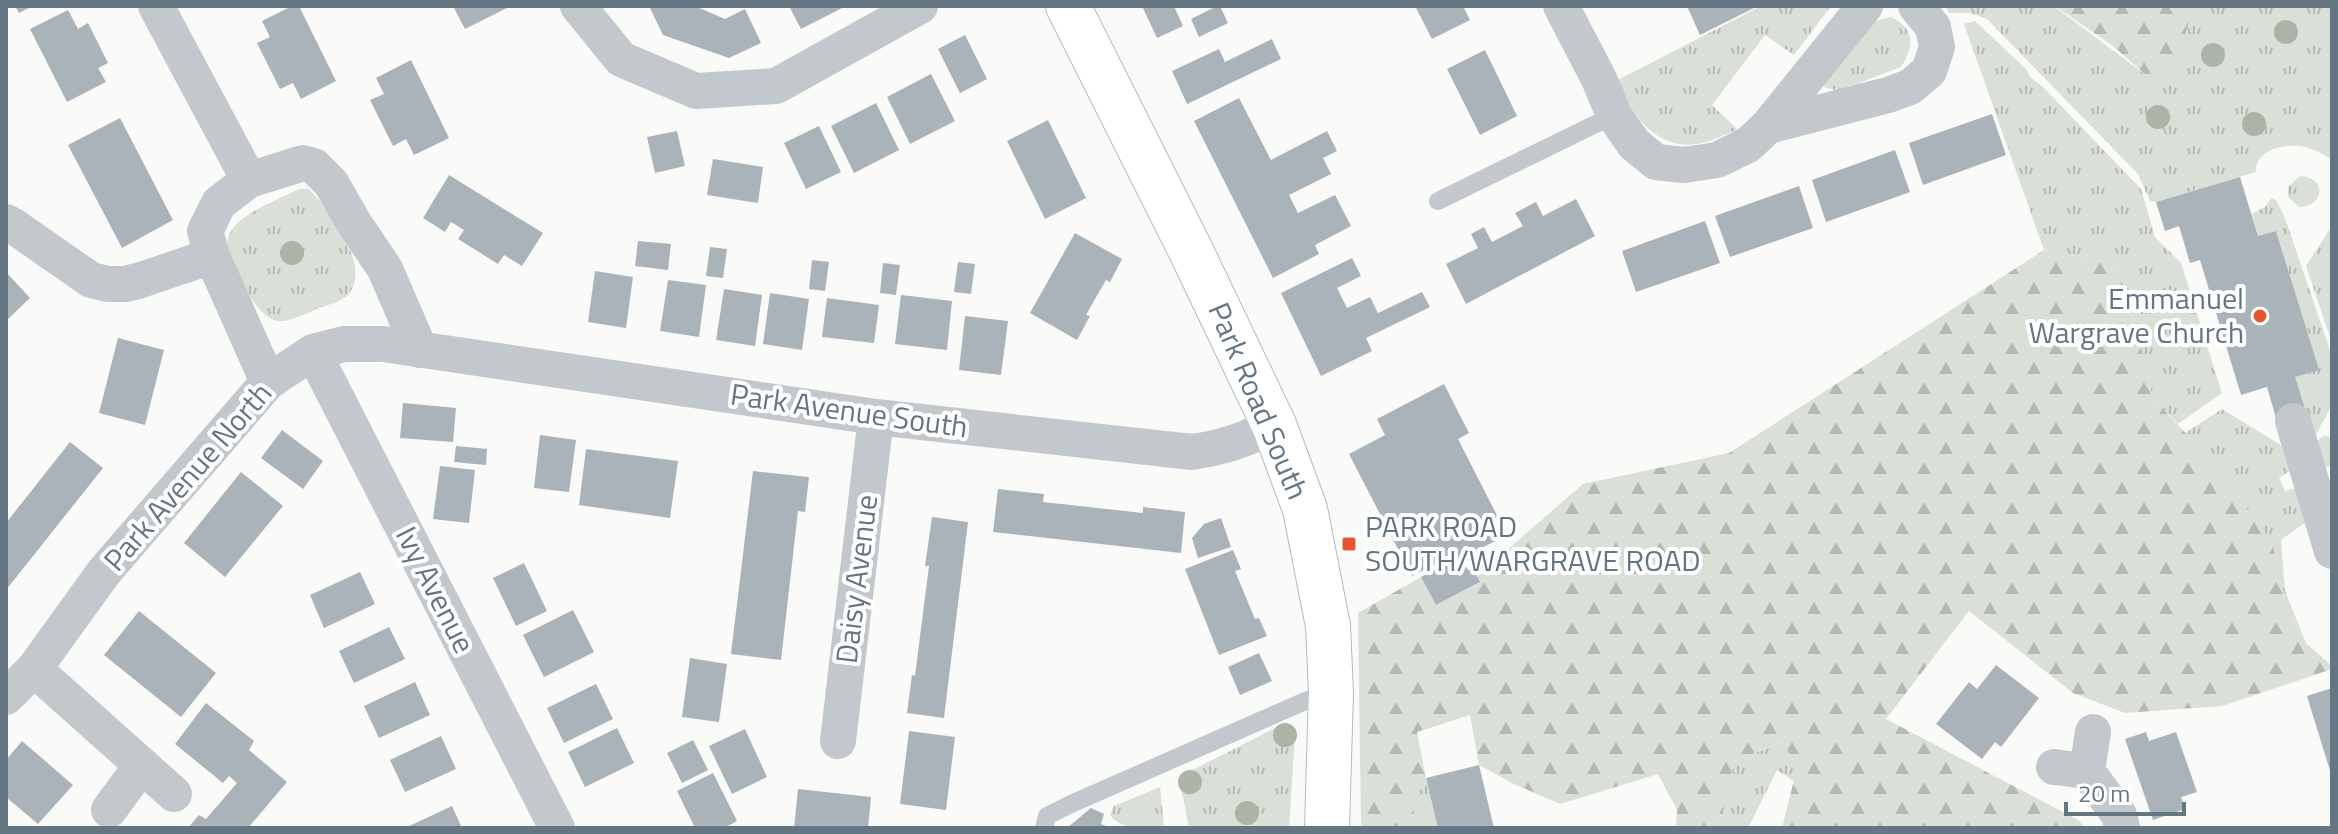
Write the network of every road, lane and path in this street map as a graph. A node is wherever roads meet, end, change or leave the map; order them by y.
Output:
1 (156, 6) edge
2 (578, 6) edge
3 (920, 6) edge
4 (1068, 6) edge
5 (1561, 6) edge
6 (1865, 6) edge
7 (1916, 6) edge
8 (1614, 115) junction
9 (1768, 126) junction
10 (249, 180) junction
11 (1438, 201) dead end
12 (6, 222) edge
13 (212, 256) junction
14 (420, 350) junction
15 (313, 352) junction
16 (268, 382) junction
17 (876, 417) junction
18 (2293, 421) dead end
19 (1274, 425) junction
20 (2332, 551) edge
21 (34, 669) junction
22 (1331, 692) junction
23 (6, 697) edge
24 (2093, 732) dead end
25 (838, 741) dead end
26 (142, 765) junction
27 (174, 794) dead end
28 (109, 810) dead end
29 (557, 828) edge
30 (1044, 828) edge
31 (1327, 828) edge
32 (2122, 828) edge

1 - 10 street
2 - 3 street
4 - 19 street, Park Road South
5 - 8 street
6 - 9 street
7 - 9 street
8 - 9 street
8 - 11 lane
10 - 13 street
10 - 14 street
12 - 13 street
13 - 16 street
14 - 15 street, Park Avenue North
14 - 17 street, Park Avenue South
15 - 16 street, Park Avenue North
15 - 29 street, Ivy Avenue
16 - 21 street, Park Avenue North
17 - 19 street, Park Avenue South
17 - 25 street, Daisy Avenue
18 - 20 street
19 - 22 street, Park Road South
21 - 23 street, Park Avenue North
21 - 26 street
22 - 30 lane
22 - 31 street, Park Road South
24 - 32 street
26 - 27 street
26 - 28 street

